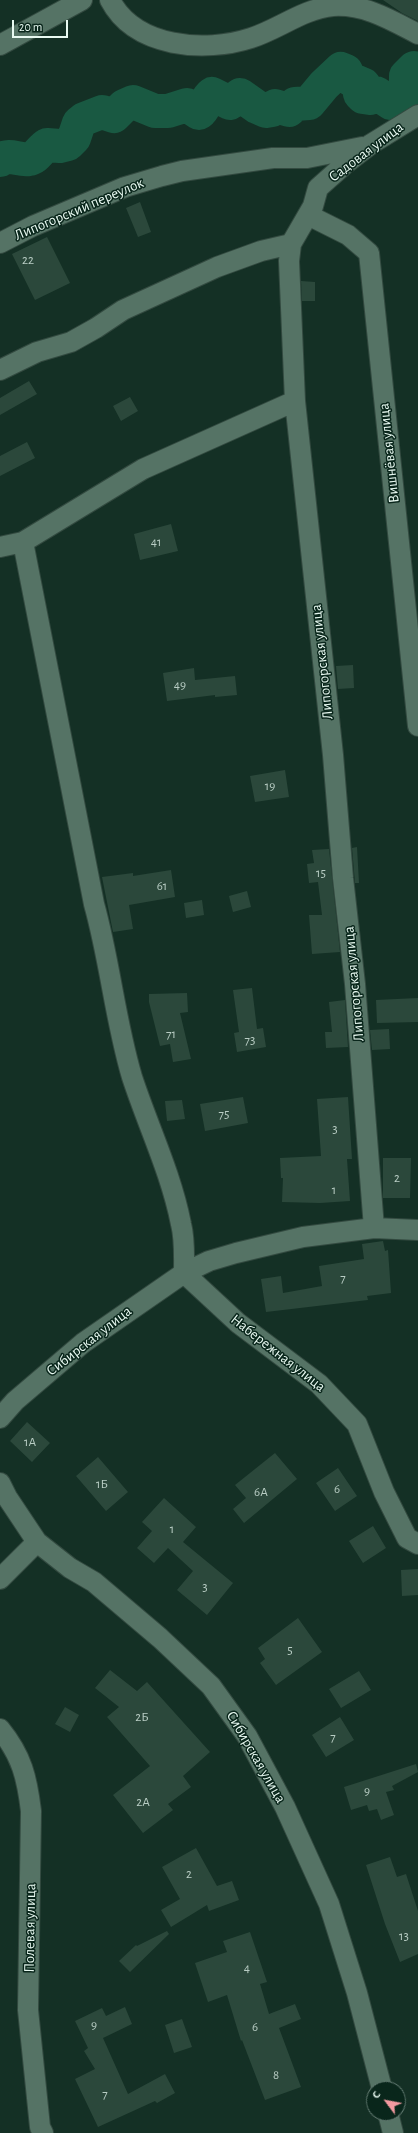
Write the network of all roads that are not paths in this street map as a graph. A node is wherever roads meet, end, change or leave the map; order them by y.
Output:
1 (82, 0) edge
2 (110, 0) edge
3 (418, 34) edge
4 (0, 44) edge
5 (418, 115) edge
6 (371, 144) junction
7 (291, 158) junction
8 (318, 188) junction
9 (308, 215) junction
10 (0, 243) edge
11 (292, 244) junction
12 (0, 370) edge
13 (294, 401) junction
14 (23, 542) junction
15 (0, 547) edge
16 (418, 726) edge
17 (374, 1228) junction
18 (418, 1230) edge
19 (184, 1272) junction
20 (0, 1418) edge
21 (0, 1483) edge
22 (37, 1542) junction
23 (418, 1544) edge
24 (0, 1579) edge
25 (0, 1729) edge
26 (380, 2081) edge
27 (390, 2121) edge
28 (43, 2133) edge
29 (393, 2133) edge

1 - 4 street
2 - 3 street
5 - 6 street, Садовая улица
6 - 7 street, Липогорский переулок
6 - 8 street, Садовая улица
7 - 8 street
7 - 10 street, Липогорский переулок
8 - 9 street, Садовая улица
9 - 11 street, Садовая улица
9 - 16 street, Вишнёвая улица
11 - 12 street
11 - 13 street, Липогорская улица
13 - 14 street
13 - 17 street, Липогорская улица
14 - 15 street
14 - 19 street
17 - 18 street
17 - 19 street, Сибирская улица
19 - 20 street, Сибирская улица
19 - 23 street, Набережная улица
21 - 22 street, Сибирская улица
22 - 24 street
22 - 26 street, Сибирская улица
25 - 28 street, Полевая улица
27 - 29 street

